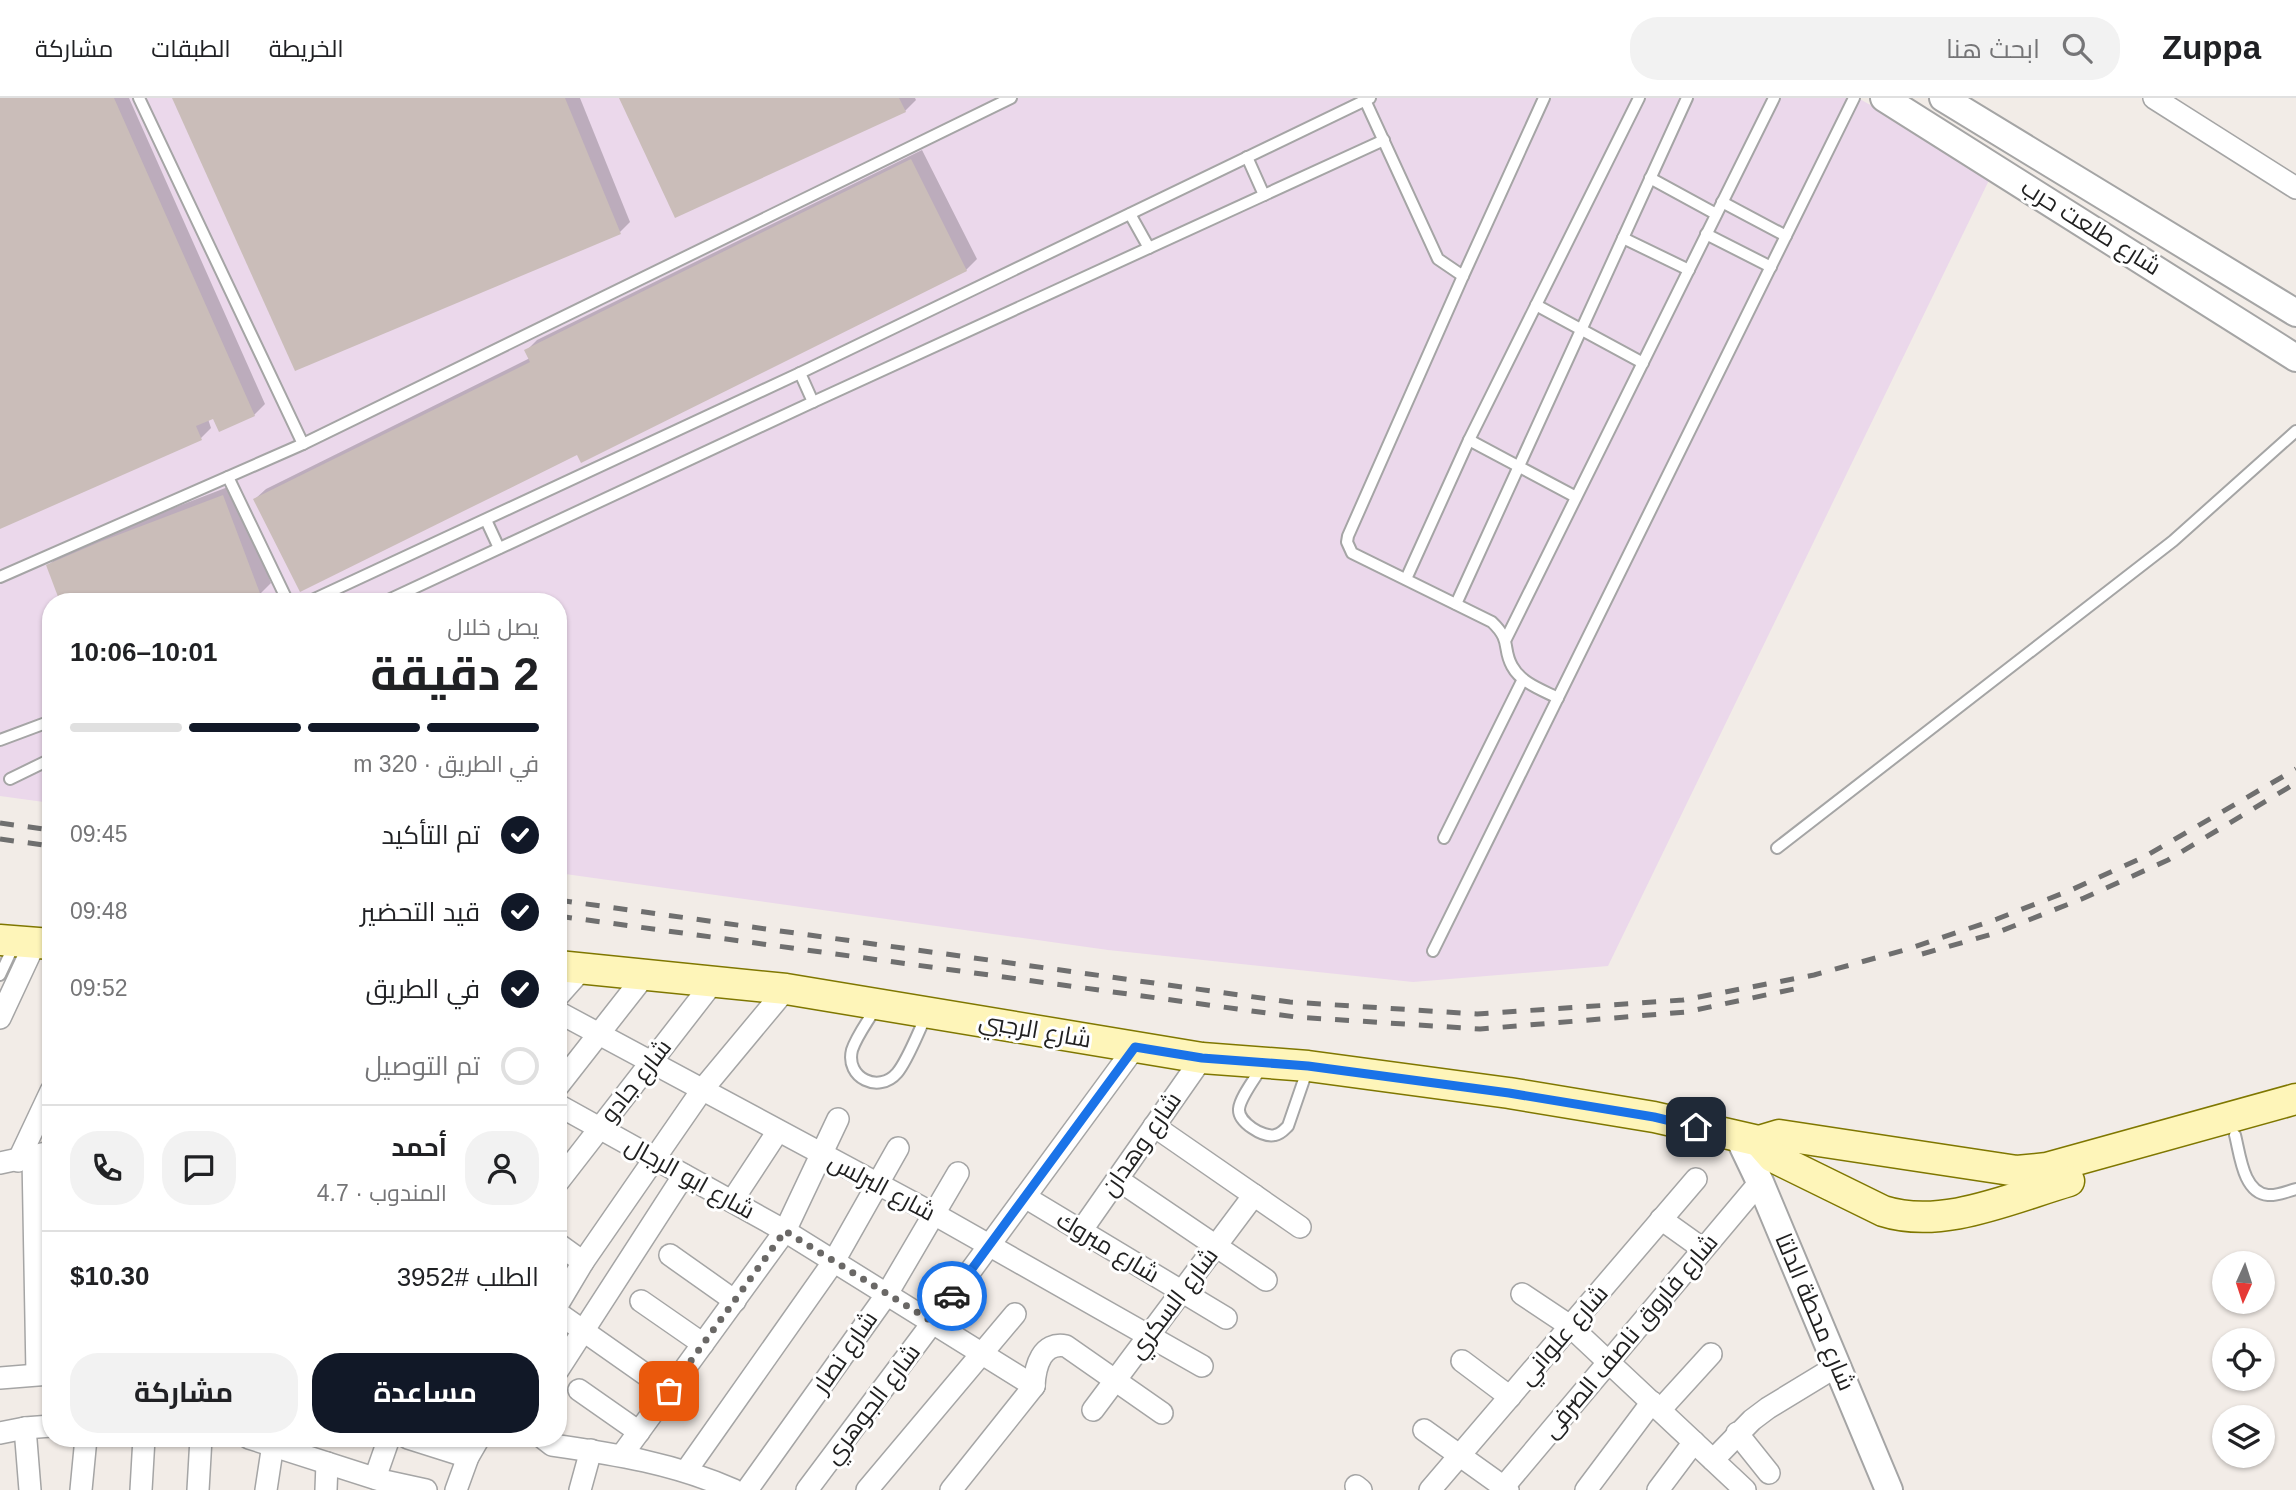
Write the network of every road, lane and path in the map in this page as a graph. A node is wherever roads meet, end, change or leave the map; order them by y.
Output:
1 (139, 98) edge
2 (1011, 98) edge
3 (1544, 98) edge
4 (1639, 98) edge
5 (1687, 98) edge
6 (1774, 98) edge
7 (1854, 98) edge
8 (1884, 98) edge
9 (1943, 98) edge
10 (2154, 98) edge
11 (1367, 99) edge
12 (2179, 104) edge
13 (1384, 140) junction
14 (1247, 158) junction
15 (1650, 178) junction
16 (2296, 188) edge
17 (1264, 195) junction
18 (1722, 202) junction
19 (1130, 214) junction
20 (1716, 214) junction
21 (1706, 234) junction
22 (1786, 236) junction
23 (1623, 238) junction
24 (1149, 248) junction
25 (1771, 267) junction
26 (1689, 270) junction
27 (1463, 275) junction
28 (1536, 305) junction
29 (2292, 310) edge
30 (1581, 329) junction
31 (2263, 335) junction
32 (2296, 358) edge
33 (1643, 363) junction
34 (800, 373) junction
35 (813, 402) junction
36 (2296, 431) edge
37 (1469, 440) junction
38 (303, 444) junction
39 (1518, 466) junction
40 (228, 477) junction
41 (1576, 496) junction
42 (486, 520) junction
43 (499, 548) junction
44 (0, 577) edge
45 (1406, 579) junction
46 (284, 593) edge
47 (328, 593) edge
48 (403, 593) edge
49 (1456, 604) junction
50 (1506, 639) junction
51 (1523, 679) junction
52 (1558, 698) junction
53 (42, 724) edge
54 (0, 740) edge
55 (42, 763) edge
56 (10, 779) dead end
57 (1444, 838) dead end
58 (1777, 848) dead end
59 (25, 942) edge
60 (1433, 951) dead end
61 (570, 967) edge
62 (0, 975) edge
63 (645, 975) junction
64 (714, 981) junction
65 (786, 989) junction
66 (877, 1004) junction
67 (928, 1012) junction
68 (567, 1017) edge
69 (0, 1018) edge
70 (598, 1034) junction
71 (1135, 1047) junction
72 (1202, 1058) junction
73 (651, 1062) junction
74 (1264, 1063) junction
75 (1308, 1066) junction
76 (567, 1074) edge
77 (702, 1090) junction
78 (2296, 1099) edge
79 (567, 1110) edge
80 (42, 1114) edge
81 (2296, 1118) edge
82 (838, 1119) dead end
83 (1154, 1126) junction
84 (600, 1128) junction
85 (778, 1130) junction
86 (2235, 1135) junction
87 (1748, 1139) junction
88 (898, 1148) dead end
89 (820, 1153) junction
90 (25, 1158) edge
91 (654, 1158) junction
92 (567, 1170) edge
93 (958, 1174) dead end
94 (684, 1175) junction
95 (1117, 1179) junction
96 (1696, 1179) dead end
97 (1760, 1182) junction
98 (878, 1184) junction
99 (2014, 1185) junction
100 (2296, 1189) edge
101 (1254, 1195) junction
102 (1026, 1197) junction
103 (732, 1201) junction
104 (934, 1214) junction
105 (1661, 1219) junction
106 (1300, 1227) dead end
107 (785, 1231) junction
108 (1081, 1231) junction
109 (1216, 1246) junction
110 (988, 1247) junction
111 (1703, 1249) junction
112 (567, 1250) edge
113 (670, 1255) dead end
114 (834, 1261) junction
115 (583, 1262) junction
116 (1266, 1280) dead end
117 (567, 1289) edge
118 (1182, 1292) junction
119 (887, 1294) junction
120 (1522, 1294) dead end
121 (641, 1301) dead end
122 (734, 1301) junction
123 (1015, 1314) dead end
124 (1226, 1318) dead end
125 (567, 1319) edge
126 (933, 1322) junction
127 (1570, 1326) junction
128 (583, 1331) junction
129 (1149, 1336) junction
130 (703, 1344) junction
131 (42, 1351) edge
132 (982, 1353) junction
133 (1711, 1354) dead end
134 (567, 1356) edge
135 (1462, 1361) dead end
136 (1609, 1362) junction
137 (1202, 1366) dead end
138 (1837, 1366) junction
139 (42, 1374) edge
140 (0, 1378) edge
141 (1115, 1380) junction
142 (1034, 1386) junction
143 (579, 1390) dead end
144 (669, 1391) junction
145 (1510, 1397) junction
146 (1656, 1406) junction
147 (1093, 1410) dead end
148 (1162, 1413) dead end
149 (42, 1426) edge
150 (25, 1427) junction
151 (1424, 1430) dead end
152 (639, 1432) junction
153 (0, 1433) edge
154 (1737, 1433) junction
155 (1694, 1442) junction
156 (567, 1446) edge
157 (85, 1447) edge
158 (143, 1447) edge
159 (200, 1447) edge
160 (273, 1447) edge
161 (288, 1447) edge
162 (387, 1447) edge
163 (436, 1447) edge
164 (474, 1447) edge
165 (591, 1450) junction
166 (622, 1455) junction
167 (1460, 1455) junction
168 (468, 1457) junction
169 (1713, 1460) junction
170 (327, 1464) junction
171 (685, 1471) junction
172 (1769, 1473) dead end
173 (378, 1483) edge
174 (725, 1488) edge
175 (1504, 1489) edge
176 (30, 1490) edge
177 (80, 1490) edge
178 (141, 1490) edge
179 (198, 1490) edge
180 (266, 1490) edge
181 (326, 1490) edge
182 (426, 1490) edge
183 (456, 1490) edge
184 (580, 1490) edge
185 (747, 1490) edge
186 (807, 1490) edge
187 (867, 1490) edge
188 (951, 1490) edge
189 (1430, 1490) edge
190 (1586, 1490) edge
191 (1658, 1490) edge
192 (1745, 1490) edge
193 (1889, 1490) edge

1 - 38 lane
2 - 38 lane
3 - 27 lane
4 - 28 lane
5 - 15 lane
6 - 18 lane
7 - 22 lane
8 - 31 street, شارع طلعت حرب
9 - 29 street, شارع طلعت حرب
10 - 12 street
11 - 13 lane
11 - 14 lane
12 - 16 street
13 - 17 lane
13 - 27 lane
14 - 17 lane
14 - 19 lane
15 - 20 lane
15 - 23 lane
17 - 24 lane
18 - 20 lane
18 - 22 lane
19 - 24 lane
19 - 34 lane
20 - 21 lane
21 - 25 lane
21 - 26 lane
22 - 25 lane
23 - 26 lane
23 - 30 lane
24 - 35 lane
25 - 52 lane
26 - 33 lane
27 - 45 lane
28 - 30 lane
28 - 37 lane
29 - 31 street
30 - 33 lane
30 - 39 lane
31 - 32 street, شارع طلعت حرب
33 - 41 lane
34 - 35 lane
34 - 42 lane
35 - 43 lane
36 - 58 lane
37 - 39 lane
37 - 45 lane
38 - 40 lane
39 - 41 lane
39 - 49 lane
40 - 44 lane
40 - 46 lane
41 - 50 lane
42 - 43 lane
42 - 47 lane
43 - 48 lane
45 - 49 lane
49 - 50 lane
50 - 51 lane
51 - 52 lane
51 - 57 lane
52 - 60 lane
53 - 54 lane
55 - 56 lane
59 - 62 lane
59 - 69 street
61 - 63 main road, شارع الرجبي
63 - 64 main road, شارع الرجبي
63 - 70 street
64 - 65 main road, شارع الرجبي
64 - 73 street, شارع جادو
65 - 66 main road, شارع الرجبي
65 - 77 street
66 - 67 main road, شارع الرجبي
66 - 67 lane
67 - 71 main road, شارع الرجبي
68 - 70 street, شارع البرلس
70 - 73 street, شارع البرلس
70 - 76 street
71 - 72 main road, شارع الرجبي
71 - 102 street, شارع الجوهري
72 - 74 main road, شارع الرجبي
72 - 83 street, شارع وهدان
73 - 77 street, شارع البرلس
73 - 84 street, شارع جادو
74 - 75 main road, شارع الرجبي
74 - 75 lane
75 - 87 main road, شارع الرجبي
77 - 85 street, شارع البرلس
77 - 91 street
78 - 99 main road
79 - 84 street, شارع ابو الرجال
80 - 90 street
81 - 86 main road
82 - 89 street
83 - 95 street, شارع وهدان
83 - 101 street
84 - 91 street, شارع ابو الرجال
84 - 92 street, شارع جادو
85 - 89 street, شارع البرلس
85 - 103 street
86 - 99 main road
86 - 100 lane
87 - 97 street, شارع محطة الدلتا
87 - 99 main road
87 - 99 main road
88 - 98 street
89 - 98 street, شارع البرلس
89 - 107 street
90 - 131 street
91 - 94 street, شارع ابو الرجال
91 - 115 street
93 - 104 street, شارع نصار
94 - 103 street, شارع ابو الرجال
94 - 128 street
95 - 108 street, شارع وهدان
95 - 109 street
96 - 105 street, شارع علواني
97 - 111 street, شارع فاروق ناصف الصرفى
97 - 138 street, شارع محطة الدلتا
98 - 104 street, شارع البرلس
98 - 114 street
101 - 106 street
101 - 109 street, شارع السكري
102 - 108 street, شارع مبروك
102 - 110 street, شارع الجوهري
103 - 107 street, شارع ابو الرجال
104 - 110 street, شارع البرلس
104 - 119 street, شارع نصار
105 - 111 street
105 - 127 street, شارع علواني
107 - 114 street, شارع ابو الرجال
107 - 122 street
108 - 118 street, شارع مبروك
109 - 116 street
109 - 118 street, شارع السكري
110 - 126 street, شارع الجوهري
110 - 129 street, شارع البرلس
111 - 136 street, شارع فاروق ناصف الصرفى
112 - 115 street
113 - 122 street
114 - 119 street, شارع ابو الرجال
114 - 171 street
115 - 117 street
118 - 124 street, شارع مبروك
118 - 129 street, شارع السكري
119 - 126 street, شارع ابو الرجال
119 - 185 street, شارع نصار
120 - 127 street
121 - 130 street
122 - 130 street
123 - 132 street
125 - 128 street
126 - 132 street, شارع ابو الرجال
126 - 186 street, شارع الجوهري
127 - 136 street
127 - 145 street, شارع علواني
128 - 134 street
128 - 144 street
129 - 137 street, شارع البرلس
129 - 141 street, شارع السكري
130 - 144 street
132 - 142 street, شارع ابو الرجال
132 - 187 street
133 - 146 street
135 - 145 street
136 - 146 street
136 - 175 street, شارع فاروق ناصف الصرفى
138 - 154 street
138 - 193 street, شارع محطة الدلتا
139 - 140 street
141 - 142 street
141 - 147 street, شارع السكري
141 - 148 street
142 - 188 street
143 - 152 street
144 - 152 street
145 - 167 street, شارع علواني
146 - 155 street
146 - 190 street
149 - 150 street
150 - 153 street
150 - 176 street
151 - 167 street
152 - 166 street
154 - 169 street
154 - 172 street
155 - 169 street
155 - 191 street
156 - 165 street
157 - 177 street
158 - 178 street
159 - 179 street
160 - 180 street
161 - 170 street
162 - 173 street
163 - 168 street
164 - 168 street
165 - 166 street
165 - 184 street
166 - 171 street
167 - 175 street
167 - 189 street, شارع علواني
168 - 183 street
169 - 192 street
170 - 173 street
170 - 181 street
171 - 174 street
173 - 182 street

